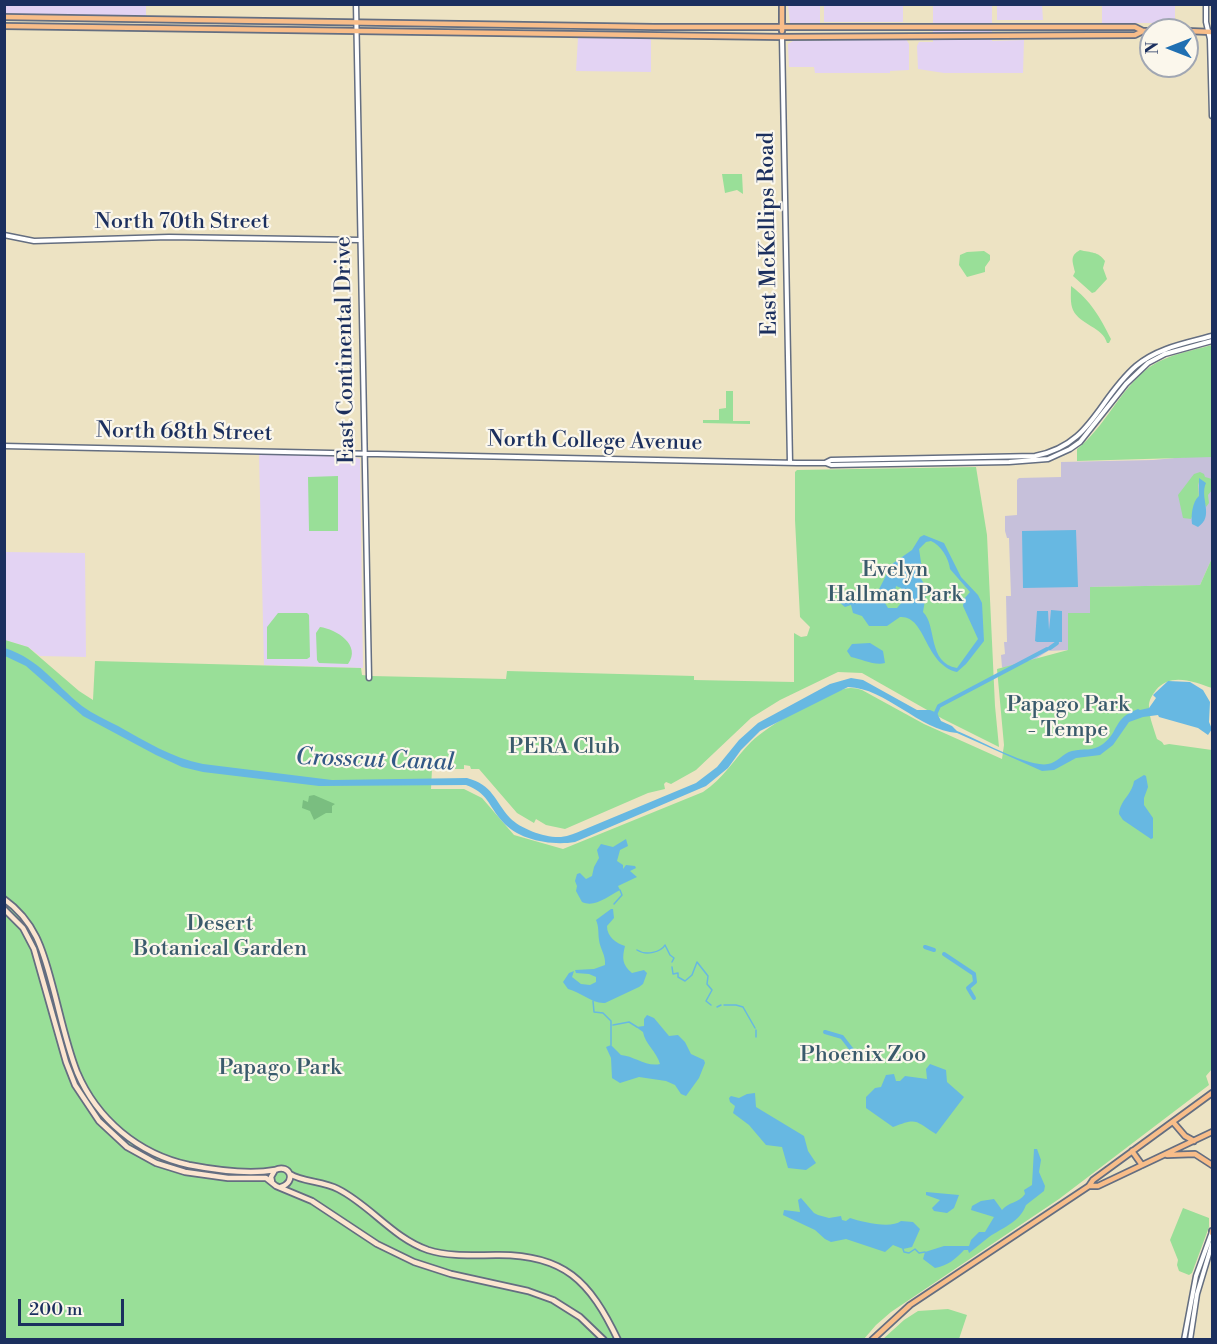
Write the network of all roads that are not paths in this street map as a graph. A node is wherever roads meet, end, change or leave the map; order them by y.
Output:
1 (356, 4) edge
2 (782, 4) edge
3 (1206, 4) edge
4 (4, 17) edge
5 (356, 22) junction
6 (4, 26) edge
7 (783, 28) junction
8 (1139, 29) edge
9 (357, 30) junction
10 (1211, 30) edge
11 (1139, 33) edge
12 (783, 37) junction
13 (1212, 116) edge
14 (4, 235) edge
15 (360, 240) junction
16 (1212, 336) edge
17 (1212, 341) edge
18 (4, 446) edge
19 (364, 453) junction
20 (790, 463) junction
21 (825, 463) junction
22 (369, 678) dead end
23 (4, 899) edge
24 (4, 909) edge
25 (1212, 1093) edge
26 (1173, 1122) junction
27 (1212, 1132) edge
28 (1194, 1141) junction
29 (1132, 1151) junction
30 (1161, 1156) junction
31 (1142, 1165) junction
32 (1212, 1165) edge
33 (275, 1170) junction
34 (290, 1174) junction
35 (272, 1182) junction
36 (1089, 1186) junction
37 (278, 1187) junction
38 (1212, 1232) edge
39 (1212, 1244) edge
40 (604, 1340) edge
41 (618, 1340) edge
42 (872, 1340) edge
43 (1184, 1340) edge
44 (1190, 1340) edge

1 - 5 street, East Continental Drive
2 - 7 main road, East McKellips Road
3 - 10 street
4 - 5 main road
5 - 7 main road
5 - 9 street, East Continental Drive
6 - 9 main road
7 - 8 main road
7 - 12 main road, East McKellips Road
9 - 12 main road
9 - 15 street, East Continental Drive
10 - 13 street
11 - 12 main road
12 - 20 street, East McKellips Road
14 - 15 street, North 70th Street
15 - 19 street, East Continental Drive
16 - 21 street, North College Avenue
17 - 21 street, North College Avenue
18 - 19 street, North 68th Street
19 - 20 street, North College Avenue
19 - 22 street, East Continental Drive
20 - 21 street, North College Avenue
23 - 33 main road
24 - 35 main road
25 - 26 main road
26 - 28 main road
26 - 29 main road
27 - 28 main road
28 - 30 main road
29 - 31 main road
29 - 36 main road
30 - 31 main road
30 - 32 main road
31 - 36 main road
33 - 34 main road
33 - 35 main road
34 - 37 main road
34 - 41 main road
35 - 37 main road
36 - 42 main road
37 - 40 main road
38 - 43 street
39 - 44 street

